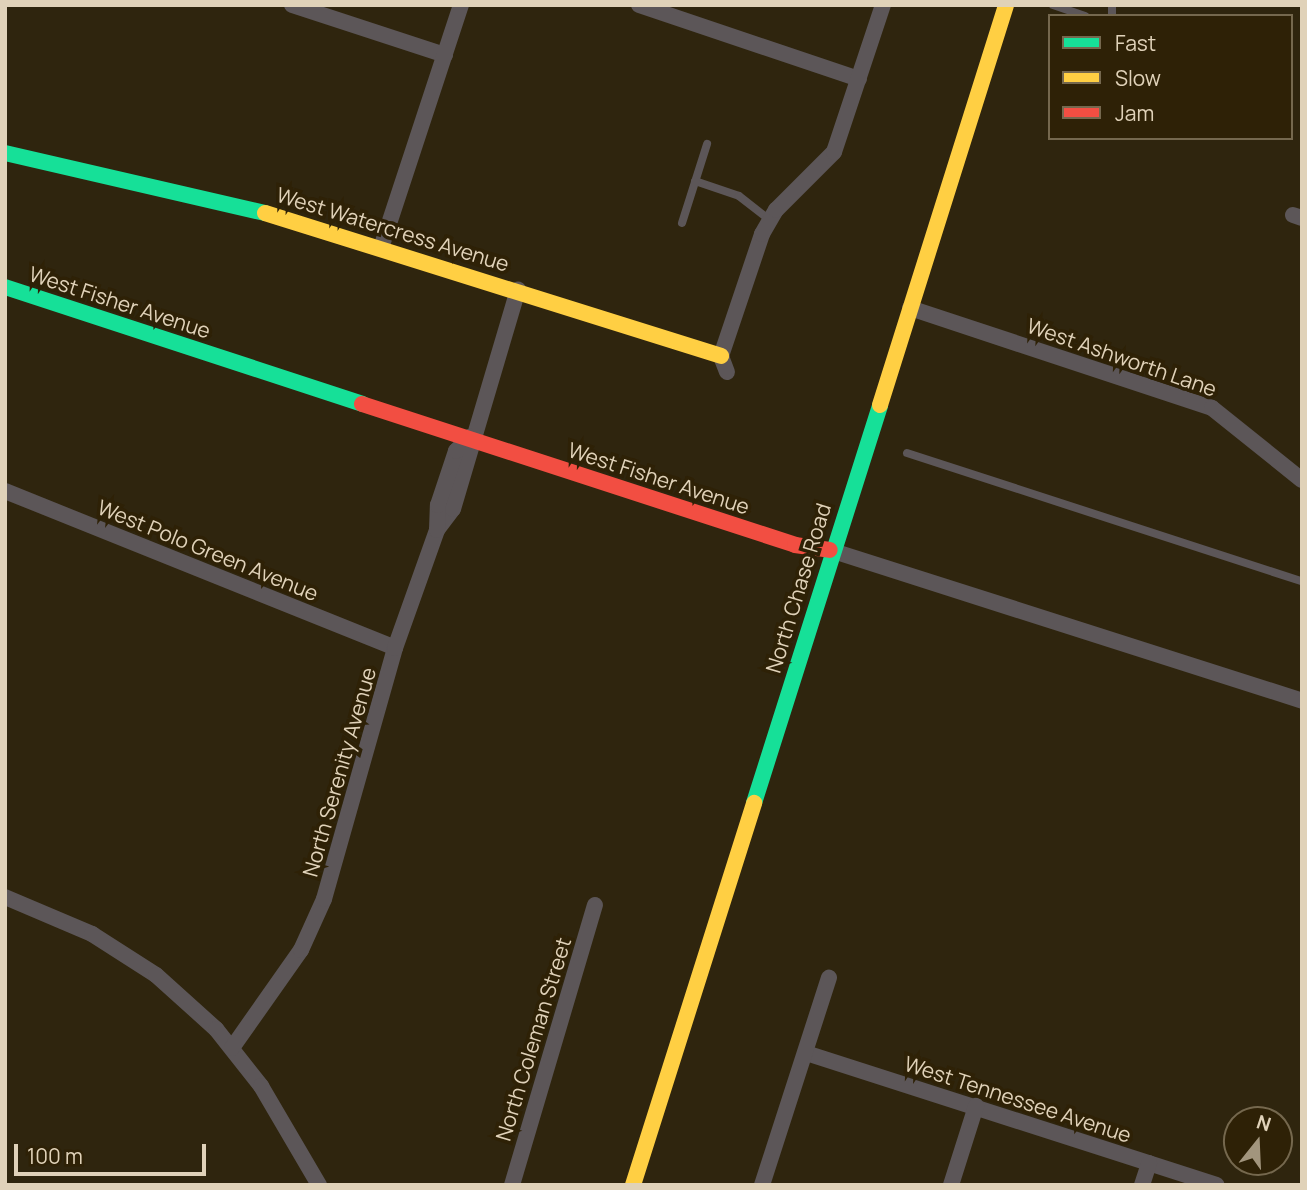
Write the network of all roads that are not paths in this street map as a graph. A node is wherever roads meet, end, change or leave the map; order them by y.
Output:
1 (292, 5) edge
2 (461, 5) edge
3 (639, 5) edge
4 (883, 5) edge
5 (1006, 5) edge
6 (1053, 5) edge
7 (1079, 14) edge
8 (445, 54) junction
9 (859, 79) junction
10 (706, 144) dead end
11 (5, 153) edge
12 (695, 181) junction
13 (770, 220) junction
14 (682, 223) dead end
15 (382, 245) junction
16 (5, 287) edge
17 (519, 289) junction
18 (910, 308) junction
19 (721, 356) junction
20 (727, 372) dead end
21 (470, 437) junction
22 (907, 453) dead end
23 (1302, 480) edge
24 (5, 491) edge
25 (830, 550) junction
26 (1302, 581) edge
27 (395, 648) junction
28 (1302, 701) edge
29 (5, 897) edge
30 (595, 905) dead end
31 (829, 978) dead end
32 (232, 1048) junction
33 (806, 1053) junction
34 (976, 1106) junction
35 (1149, 1163) junction
36 (319, 1185) edge
37 (512, 1185) edge
38 (634, 1185) edge
39 (762, 1185) edge
40 (951, 1185) edge
41 (1142, 1185) edge
42 (1216, 1185) edge

1 - 8 street
2 - 8 street
3 - 9 street
4 - 9 street
5 - 18 street, North Chase Road
6 - 7 lane
8 - 15 street
9 - 13 street
10 - 12 lane
11 - 15 street, West Watercress Avenue
12 - 13 lane
12 - 14 lane
13 - 19 street
15 - 17 street, West Watercress Avenue
16 - 21 street, West Fisher Avenue
17 - 19 street, West Watercress Avenue
17 - 21 street, North Serenity Avenue
18 - 23 street, West Ashworth Lane
18 - 25 street, North Chase Road
19 - 20 street
21 - 25 street, West Fisher Avenue
21 - 27 street, North Serenity Avenue
22 - 26 lane
24 - 27 street, West Polo Green Avenue
25 - 28 street, West Fisher Avenue
25 - 38 street, North Chase Road
27 - 32 street, North Serenity Avenue
29 - 32 street
30 - 37 street, North Coleman Street
31 - 33 street
32 - 36 street
33 - 34 street, West Tennessee Avenue
33 - 39 street
34 - 35 street, West Tennessee Avenue
34 - 40 street
35 - 41 street
35 - 42 street, West Tennessee Avenue

